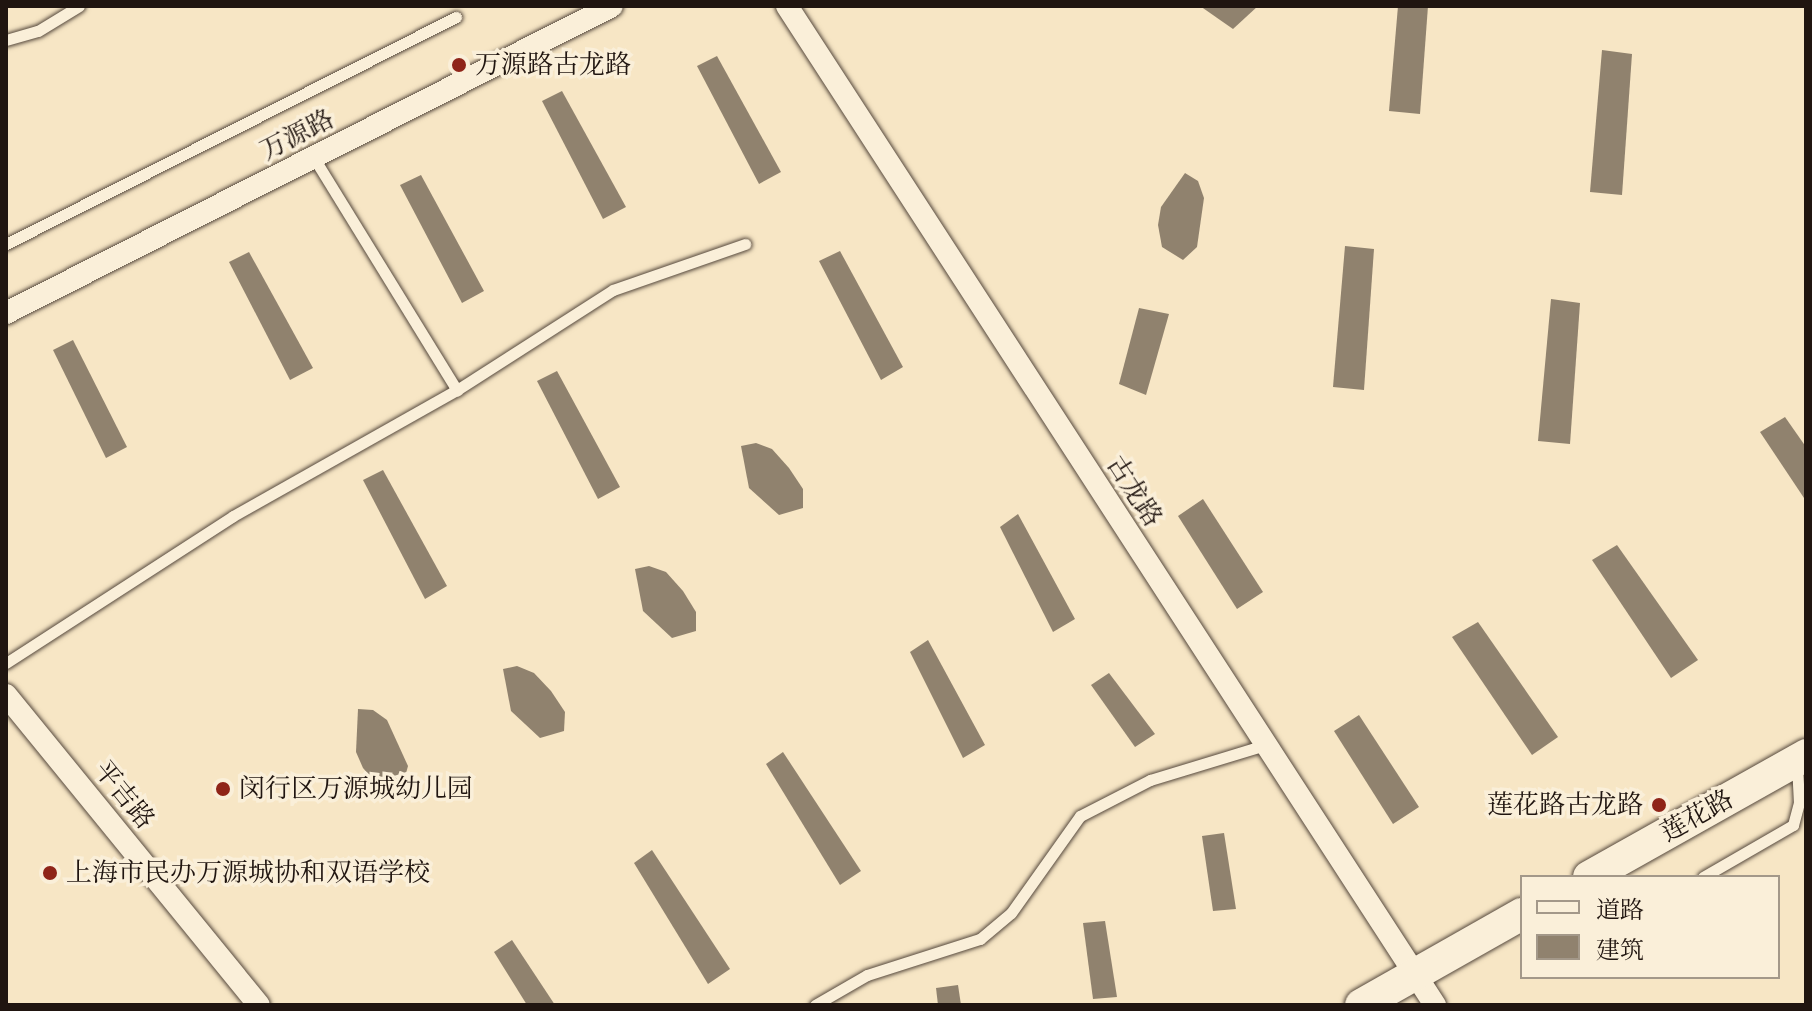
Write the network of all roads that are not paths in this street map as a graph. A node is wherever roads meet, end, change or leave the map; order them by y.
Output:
1 (79, 6) edge
2 (612, 6) edge
3 (787, 6) edge
4 (456, 17) dead end
5 (6, 40) edge
6 (314, 158) junction
7 (6, 244) edge
8 (745, 244) dead end
9 (6, 313) edge
10 (457, 390) junction
11 (6, 663) edge
12 (6, 695) edge
13 (1265, 745) junction
14 (1802, 758) edge
15 (1593, 875) edge
16 (1706, 875) edge
17 (1520, 915) edge
18 (1415, 974) junction
19 (259, 1005) edge
20 (815, 1005) edge
21 (1361, 1005) edge
22 (1435, 1005) edge

1 - 5 lane
2 - 6 street, 万源路
3 - 13 street, 古龙路
4 - 7 lane
6 - 9 street, 万源路
6 - 10 lane
8 - 10 lane
10 - 11 lane
12 - 19 street, 平吉路
13 - 18 street, 古龙路
13 - 20 lane
14 - 15 main road, 莲花路
14 - 16 lane
17 - 18 main road
18 - 21 main road
18 - 22 street, 古龙路

